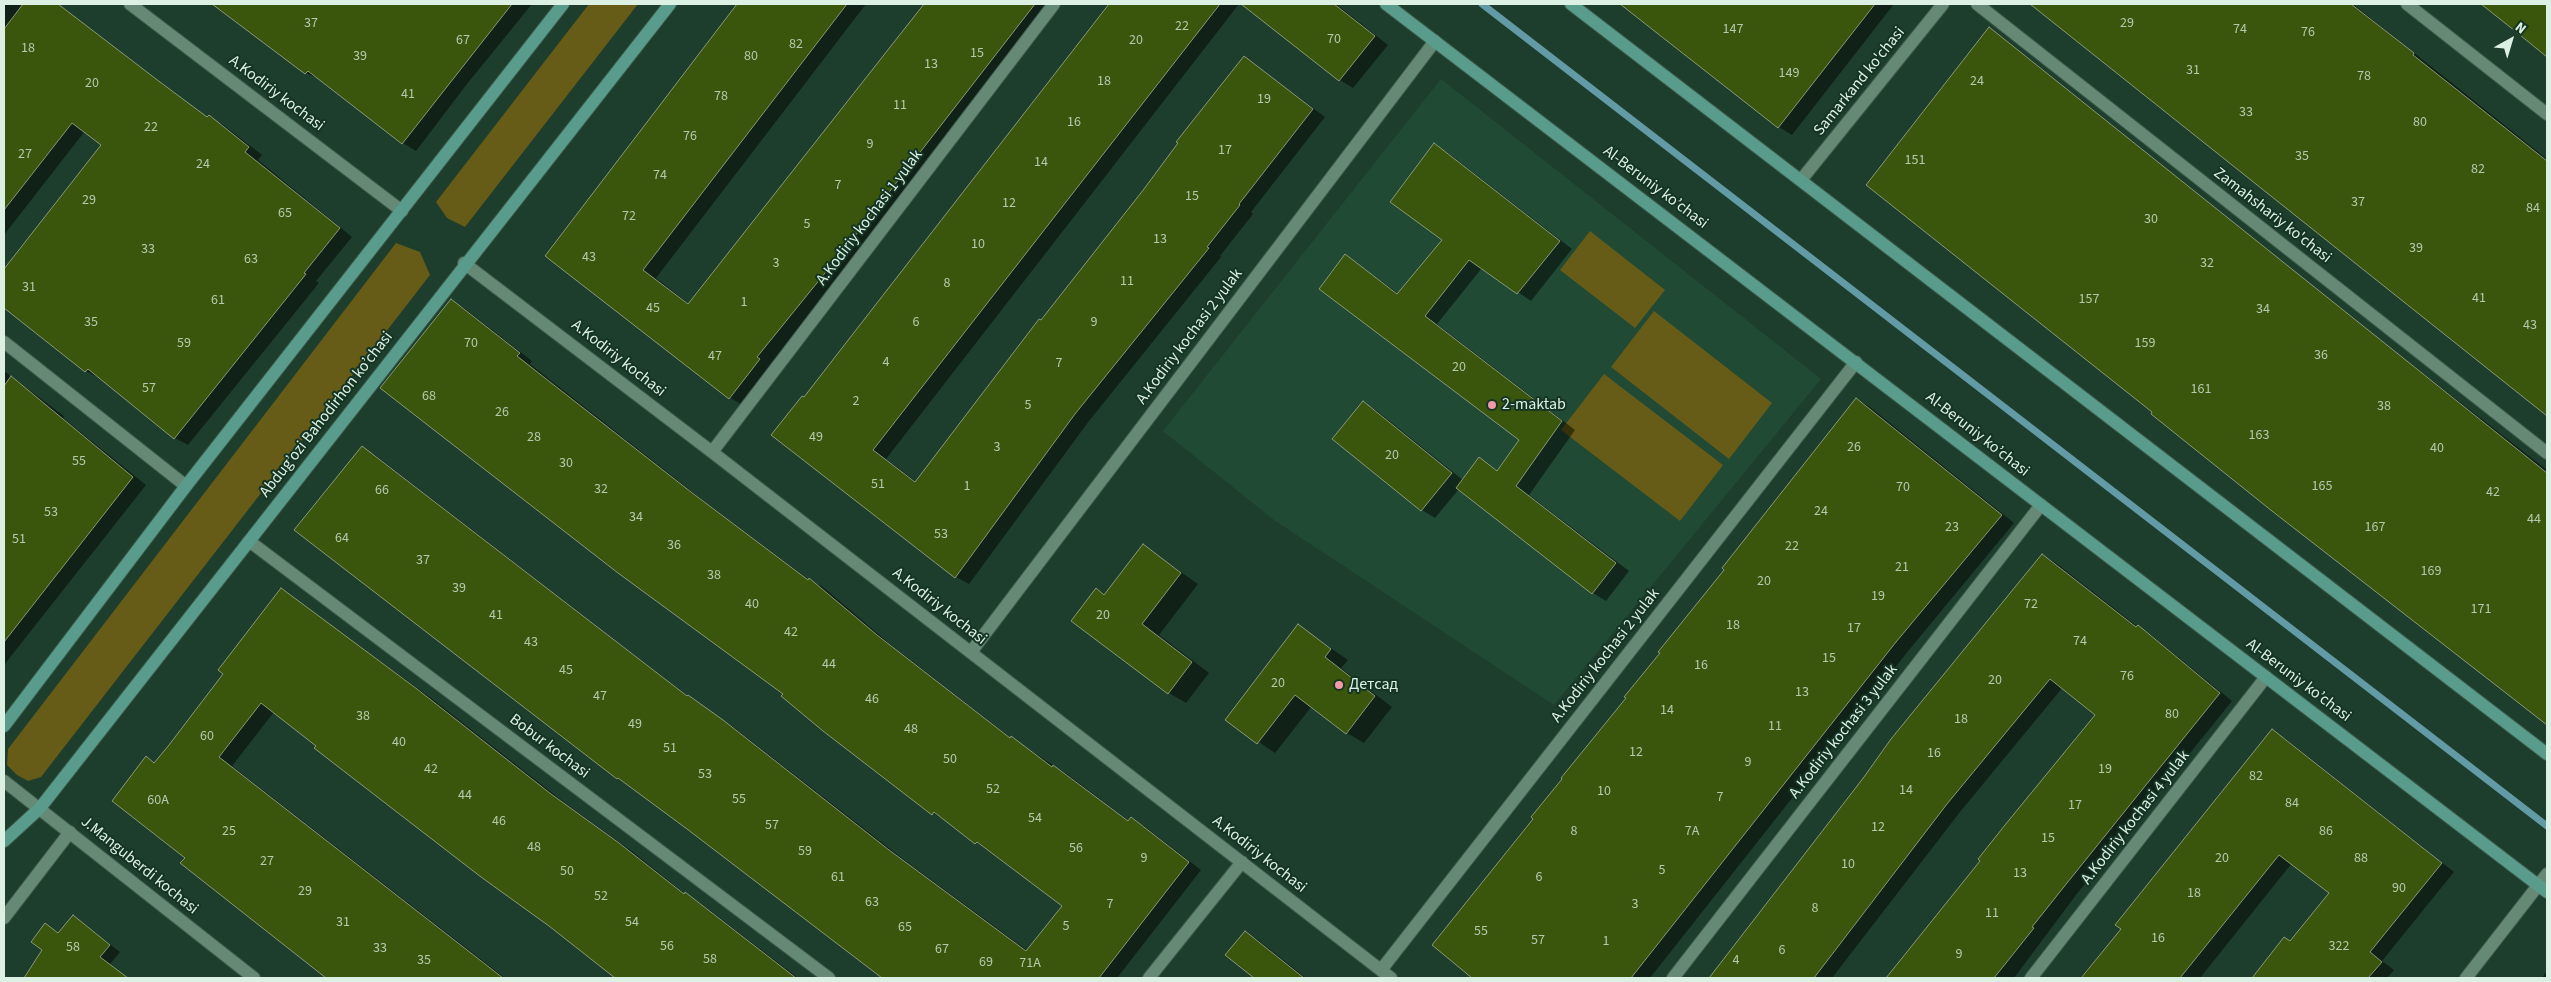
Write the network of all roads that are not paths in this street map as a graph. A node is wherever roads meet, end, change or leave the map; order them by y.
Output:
1 (130, 4) edge
2 (562, 4) edge
3 (670, 4) edge
4 (1054, 4) edge
5 (1386, 4) edge
6 (1571, 4) edge
7 (1943, 4) edge
8 (1977, 4) edge
9 (2407, 4) edge
10 (1435, 41) junction
11 (2547, 114) edge
12 (1801, 180) junction
13 (402, 211) junction
14 (464, 264) junction
15 (4, 342) edge
16 (1856, 362) junction
17 (712, 452) junction
18 (2547, 453) edge
19 (186, 486) junction
20 (2041, 505) junction
21 (249, 541) junction
22 (971, 652) junction
23 (2266, 677) junction
24 (4, 726) edge
25 (2547, 754) edge
26 (4, 781) edge
27 (40, 808) junction
28 (70, 832) junction
29 (4, 841) edge
30 (1242, 862) junction
31 (2547, 874) edge
32 (2543, 889) edge
33 (4, 918) edge
34 (1386, 974) edge
35 (254, 978) edge
36 (829, 978) edge
37 (1150, 978) edge
38 (1673, 978) edge
39 (2031, 978) edge
40 (2466, 978) edge

1 - 13 street, A.Kodiriy kochasi
2 - 13 main road
3 - 14 main road, Abdug’ozi Bahodirhon ko’chasi
4 - 17 street, A.Kodiriy kochasi 1 yulak
5 - 10 main road, Al-Beruniy ko’chasi
6 - 12 main road
7 - 12 street, Samarkand ko'chasi
8 - 18 street, Zamahshariy ko'chasi
9 - 11 street
10 - 16 main road, Al-Beruniy ko’chasi
10 - 22 street, A.Kodiriy kochasi 2 yulak
12 - 25 main road
13 - 19 main road
14 - 17 street, A.Kodiriy kochasi
14 - 21 main road, Abdug’ozi Bahodirhon ko’chasi
15 - 19 street
16 - 20 main road, Al-Beruniy ko’chasi
16 - 34 street, A.Kodiriy kochasi 2 yulak
17 - 22 street, A.Kodiriy kochasi
19 - 24 main road
20 - 23 main road, Al-Beruniy ko’chasi
20 - 38 street, A.Kodiriy kochasi 3 yulak
21 - 27 main road, Abdug’ozi Bahodirhon ko’chasi
21 - 36 street, Bobur kochasi
22 - 30 street, A.Kodiriy kochasi
23 - 32 main road, Al-Beruniy ko’chasi
23 - 39 street, A.Kodiriy kochasi 4 yulak
26 - 27 street, J.Manguberdi kochasi
27 - 28 street, J.Manguberdi kochasi
27 - 29 main road, Abdug’ozi Bahodirhon ko’chasi
28 - 33 street
28 - 35 street, J.Manguberdi kochasi
30 - 34 street, A.Kodiriy kochasi
30 - 37 street
31 - 32 street
32 - 40 street

